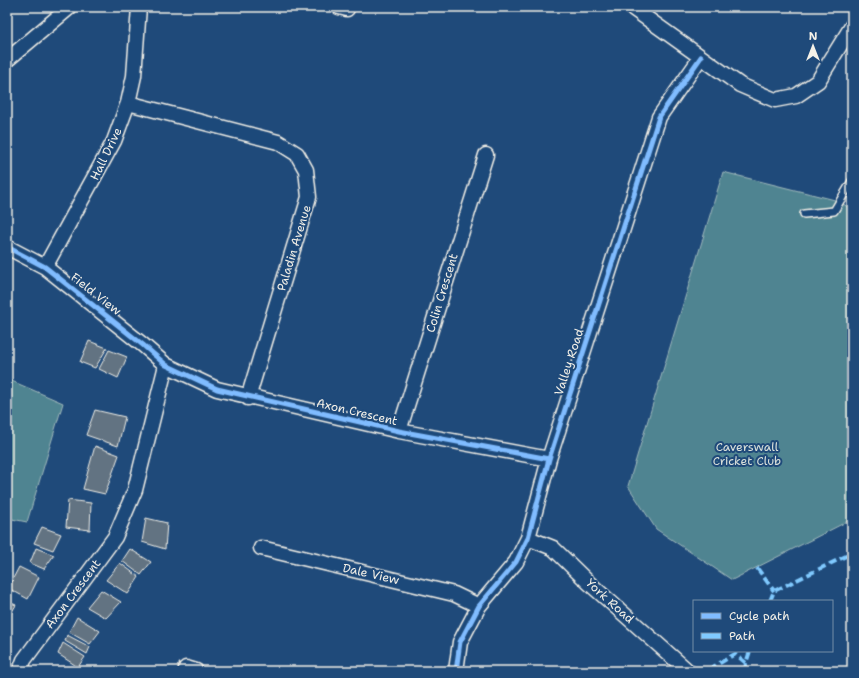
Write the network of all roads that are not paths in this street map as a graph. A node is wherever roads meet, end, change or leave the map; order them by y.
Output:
1 (70, 7) edge
2 (139, 7) edge
3 (631, 7) edge
4 (852, 26) edge
5 (701, 57) junction
6 (7, 60) edge
7 (128, 103) junction
8 (486, 155) dead end
9 (852, 181) edge
10 (804, 214) dead end
11 (7, 247) edge
12 (45, 267) junction
13 (166, 365) junction
14 (248, 398) junction
15 (399, 431) junction
16 (549, 459) junction
17 (528, 538) junction
18 (261, 548) dead end
19 (480, 606) junction
20 (20, 671) edge
21 (456, 671) edge
22 (688, 671) edge

1 - 6 street
2 - 7 street, Hall Drive
3 - 5 street
4 - 5 street
5 - 16 street, Valley Road
7 - 12 street, Hall Drive
7 - 14 street, Paladin Avenue
8 - 15 street, Colin Crescent
9 - 10 lane
11 - 12 street, Field View
12 - 13 street, Field View
13 - 14 street, Axon Crescent
13 - 20 street, Axon Crescent
14 - 15 street, Axon Crescent
15 - 16 street, Axon Crescent
16 - 17 street, Valley Road
17 - 19 street, Valley Road
17 - 22 street, York Road
18 - 19 street, Dale View
19 - 21 street, Valley Road

